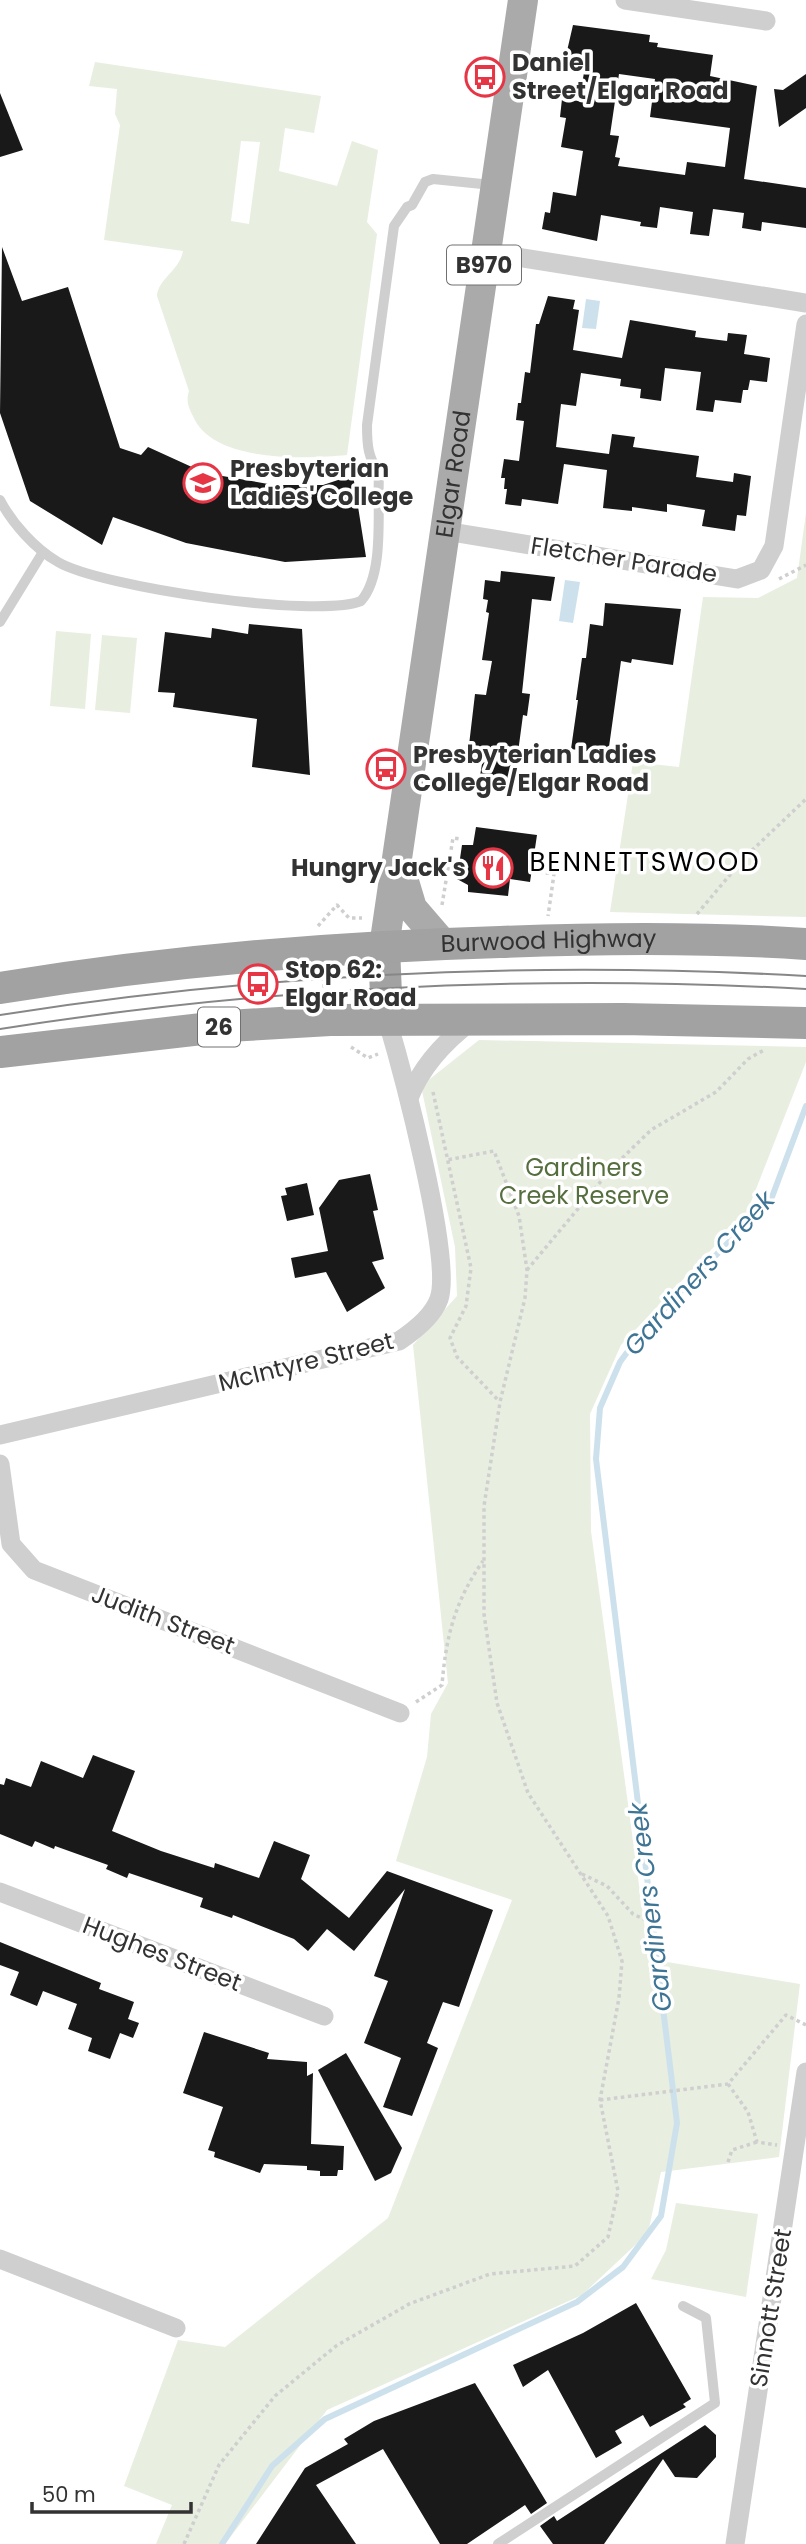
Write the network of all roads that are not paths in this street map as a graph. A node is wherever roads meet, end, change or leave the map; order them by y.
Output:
1 (523, 0) edge
2 (625, 0) edge
3 (765, 21) dead end
4 (496, 186) junction
5 (486, 253) junction
6 (806, 303) edge
7 (806, 324) edge
8 (0, 500) edge
9 (445, 531) junction
10 (43, 552) junction
11 (0, 622) edge
12 (397, 858) junction
13 (386, 933) junction
14 (443, 944) junction
15 (806, 944) edge
16 (0, 988) edge
17 (387, 1019) junction
18 (475, 1019) junction
19 (806, 1023) edge
20 (0, 1052) edge
21 (408, 1098) junction
22 (0, 1435) edge
23 (0, 1464) edge
24 (400, 1713) road end
25 (0, 1892) edge
26 (324, 2017) dead end
27 (806, 2072) edge
28 (0, 2259) edge
29 (683, 2306) dead end
30 (176, 2328) dead end
31 (498, 2544) edge
32 (735, 2544) edge

1 - 4 main road, Elgar Road / B970
2 - 3 street
4 - 5 main road, Elgar Road / B970
4 - 10 lane
5 - 6 street
5 - 9 main road, Elgar Road / B970
7 - 9 street, Fletcher Parade
8 - 10 lane
9 - 12 main road, Elgar Road / B970
10 - 11 lane
12 - 13 main road, Elgar Road / B970
12 - 14 main road
13 - 14 highway, Burwood Highway
13 - 16 highway, Burwood Highway
13 - 17 highway
14 - 15 highway, Burwood Highway
17 - 18 highway, 26
17 - 20 highway, 26
17 - 21 street, McIntyre Street
18 - 19 highway, 26
18 - 21 street
21 - 22 street, McIntyre Street
23 - 24 street, Judith Street
25 - 26 street, Hughes Street
27 - 32 street, Sinnott Street
28 - 30 street
29 - 31 lane

